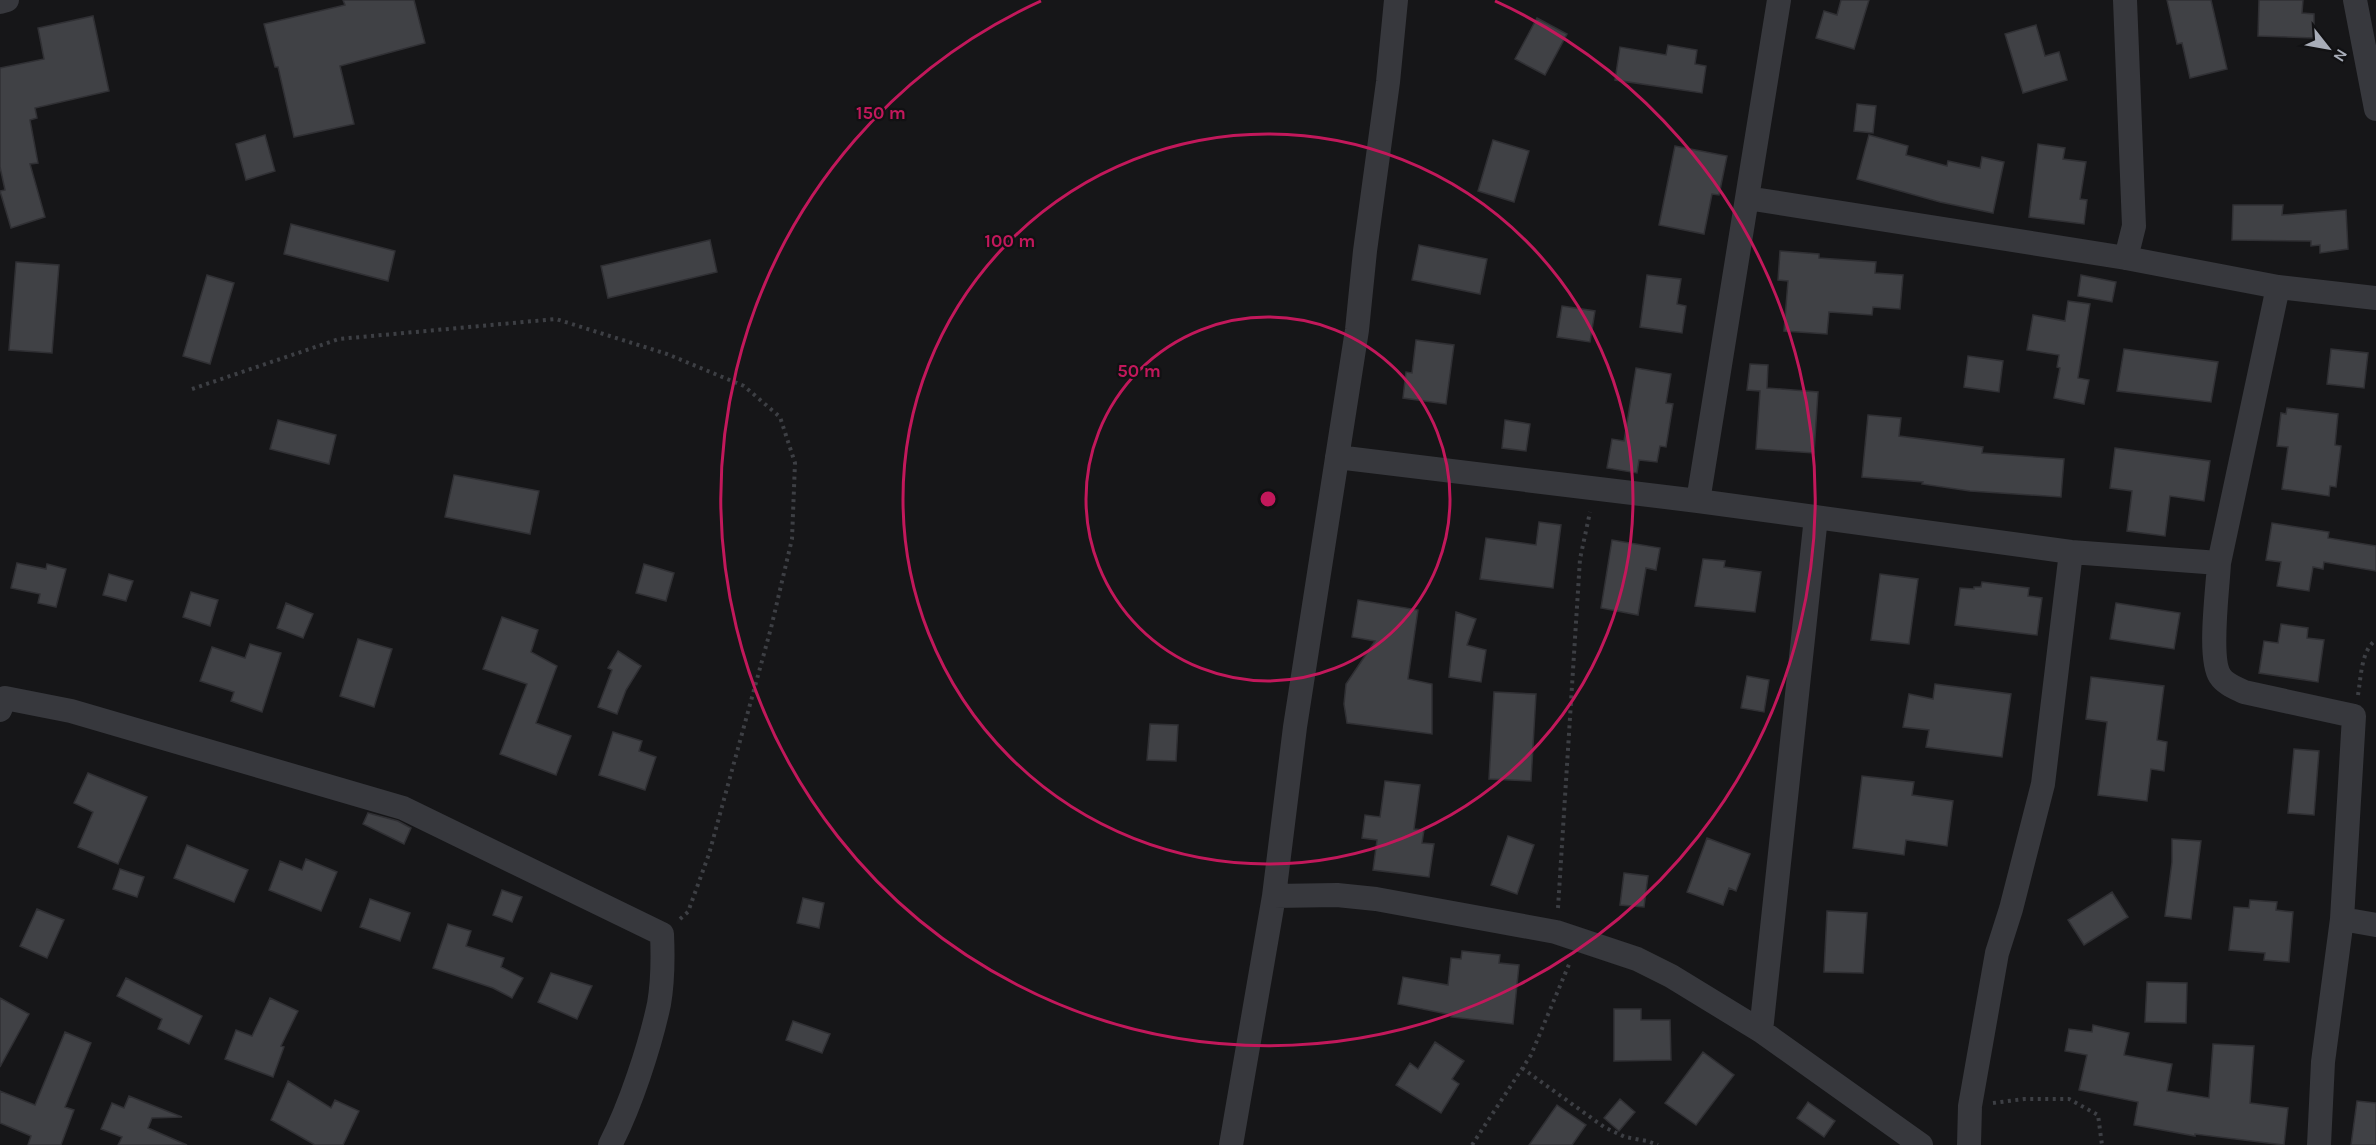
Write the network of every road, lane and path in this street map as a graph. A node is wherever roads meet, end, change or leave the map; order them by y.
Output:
1 (7, 0) edge
2 (1396, 0) edge
3 (1779, 0) edge
4 (2125, 0) edge
5 (2355, 0) edge
6 (0, 2) edge
7 (2376, 109) edge
8 (1747, 198) junction
9 (2126, 258) junction
10 (2278, 287) junction
11 (2376, 298) edge
12 (192, 389) dead end
13 (1337, 457) junction
14 (1595, 488) junction
15 (1698, 501) junction
16 (1816, 517) junction
17 (2071, 552) junction
18 (2219, 563) junction
19 (2376, 640) edge
20 (2, 703) edge
21 (2354, 716) junction
22 (1274, 896) junction
23 (2342, 919) junction
24 (2376, 925) edge
25 (1556, 932) junction
26 (662, 934) junction
27 (1580, 939) junction
28 (1761, 1031) junction
29 (1522, 1068) junction
30 (1970, 1106) junction
31 (610, 1145) edge
32 (1231, 1145) edge
33 (1472, 1145) edge
34 (1658, 1145) edge
35 (1922, 1145) edge
36 (1969, 1145) edge
37 (2102, 1145) edge
38 (2319, 1145) edge

1 - 6 street
2 - 13 street
3 - 8 street
4 - 9 street
5 - 7 street
8 - 9 street
8 - 15 street
9 - 10 street
10 - 11 street
10 - 18 street
12 - 26 path
13 - 14 street
13 - 22 street
14 - 15 street
14 - 25 path
15 - 16 street
16 - 17 street
16 - 28 street
17 - 18 street
17 - 30 street
18 - 21 street
19 - 21 path
20 - 26 street
21 - 23 street
22 - 25 street
22 - 32 street
23 - 24 street
23 - 38 street
25 - 27 street
26 - 31 street
27 - 28 street
27 - 29 path
28 - 35 street
29 - 33 path
29 - 34 path
30 - 36 street
30 - 37 path

